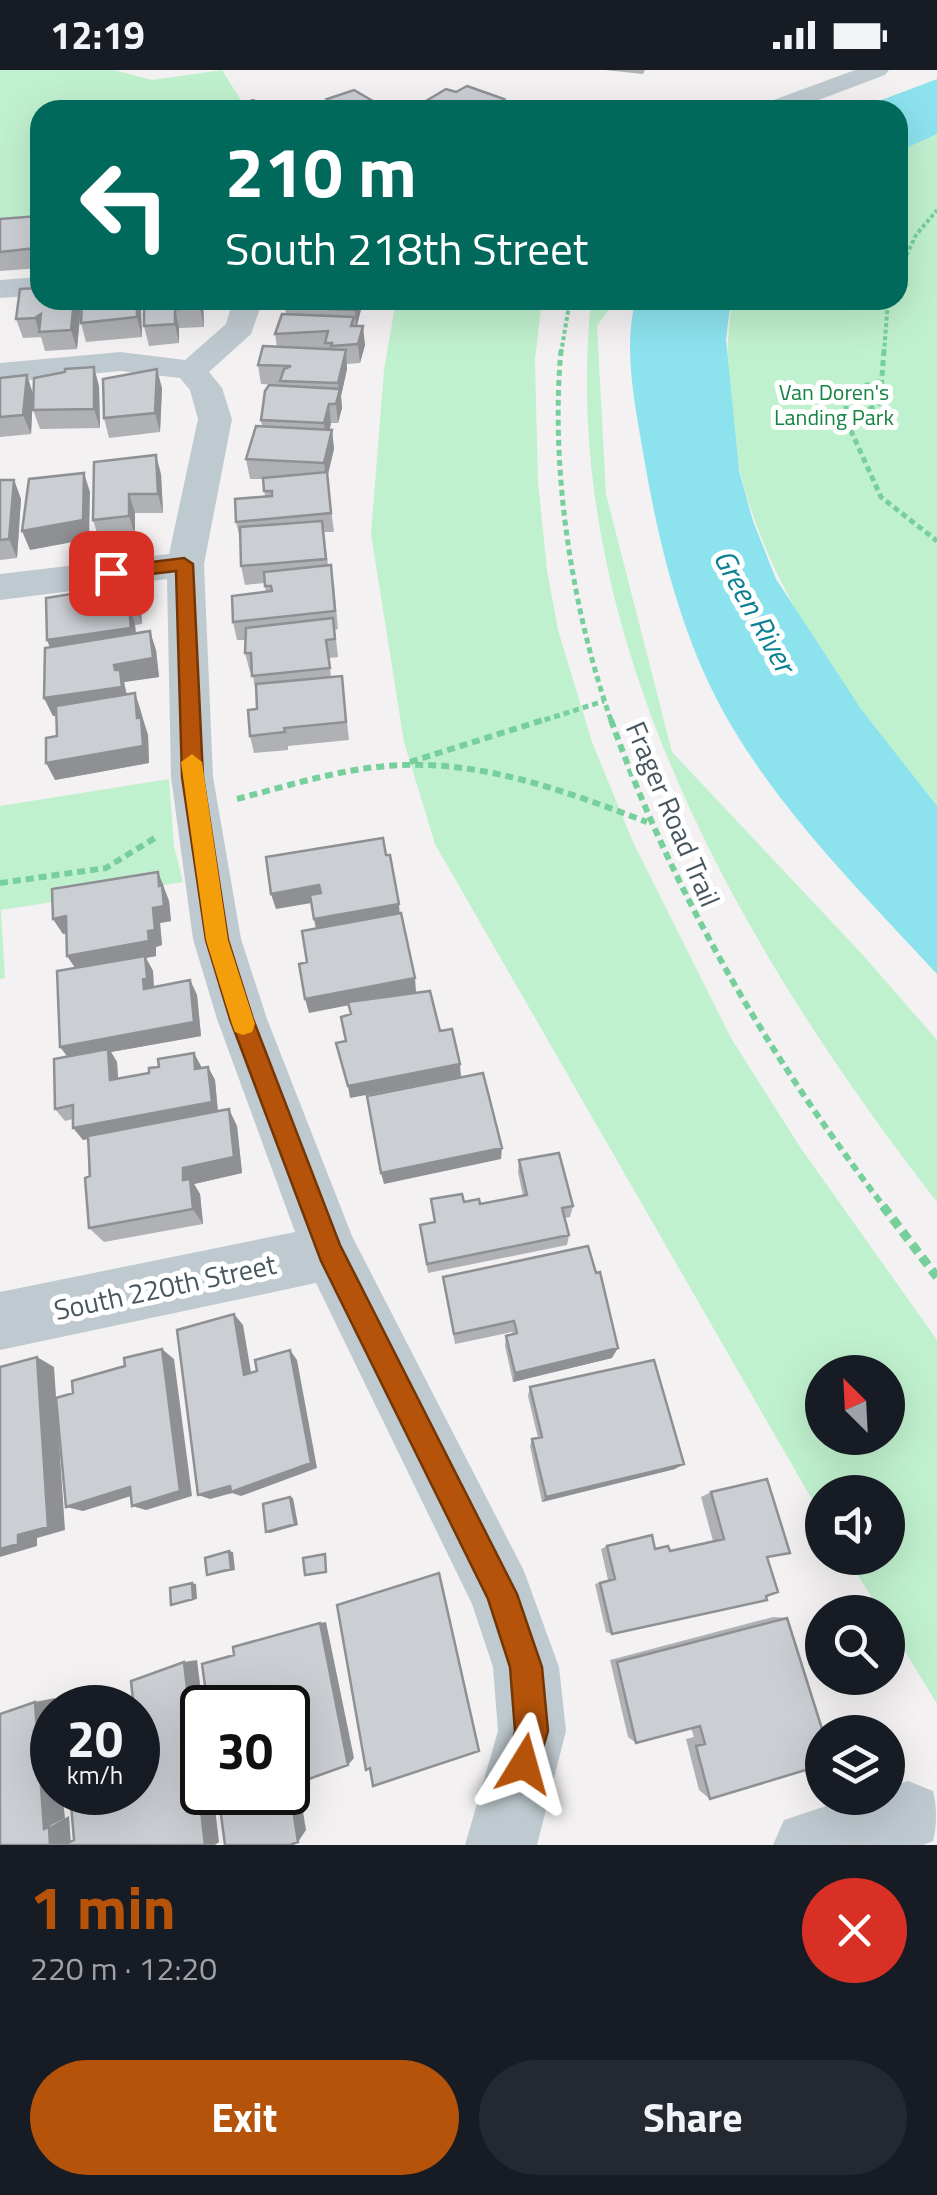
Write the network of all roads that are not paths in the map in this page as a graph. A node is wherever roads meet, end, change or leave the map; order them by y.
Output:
1 (877, 70) edge
2 (796, 100) edge
3 (30, 287) edge
4 (0, 289) edge
5 (245, 310) edge
6 (191, 371) junction
7 (0, 373) edge
8 (184, 564) junction
9 (0, 587) edge
10 (330, 1252) junction
11 (0, 1321) edge
12 (908, 1816) dead end
13 (501, 1845) edge
14 (809, 1845) edge

1 - 2 street
3 - 4 street
5 - 6 street
6 - 7 street
6 - 8 street
8 - 9 street
8 - 10 street
10 - 11 street, South 220th Street
10 - 13 street
12 - 14 street

